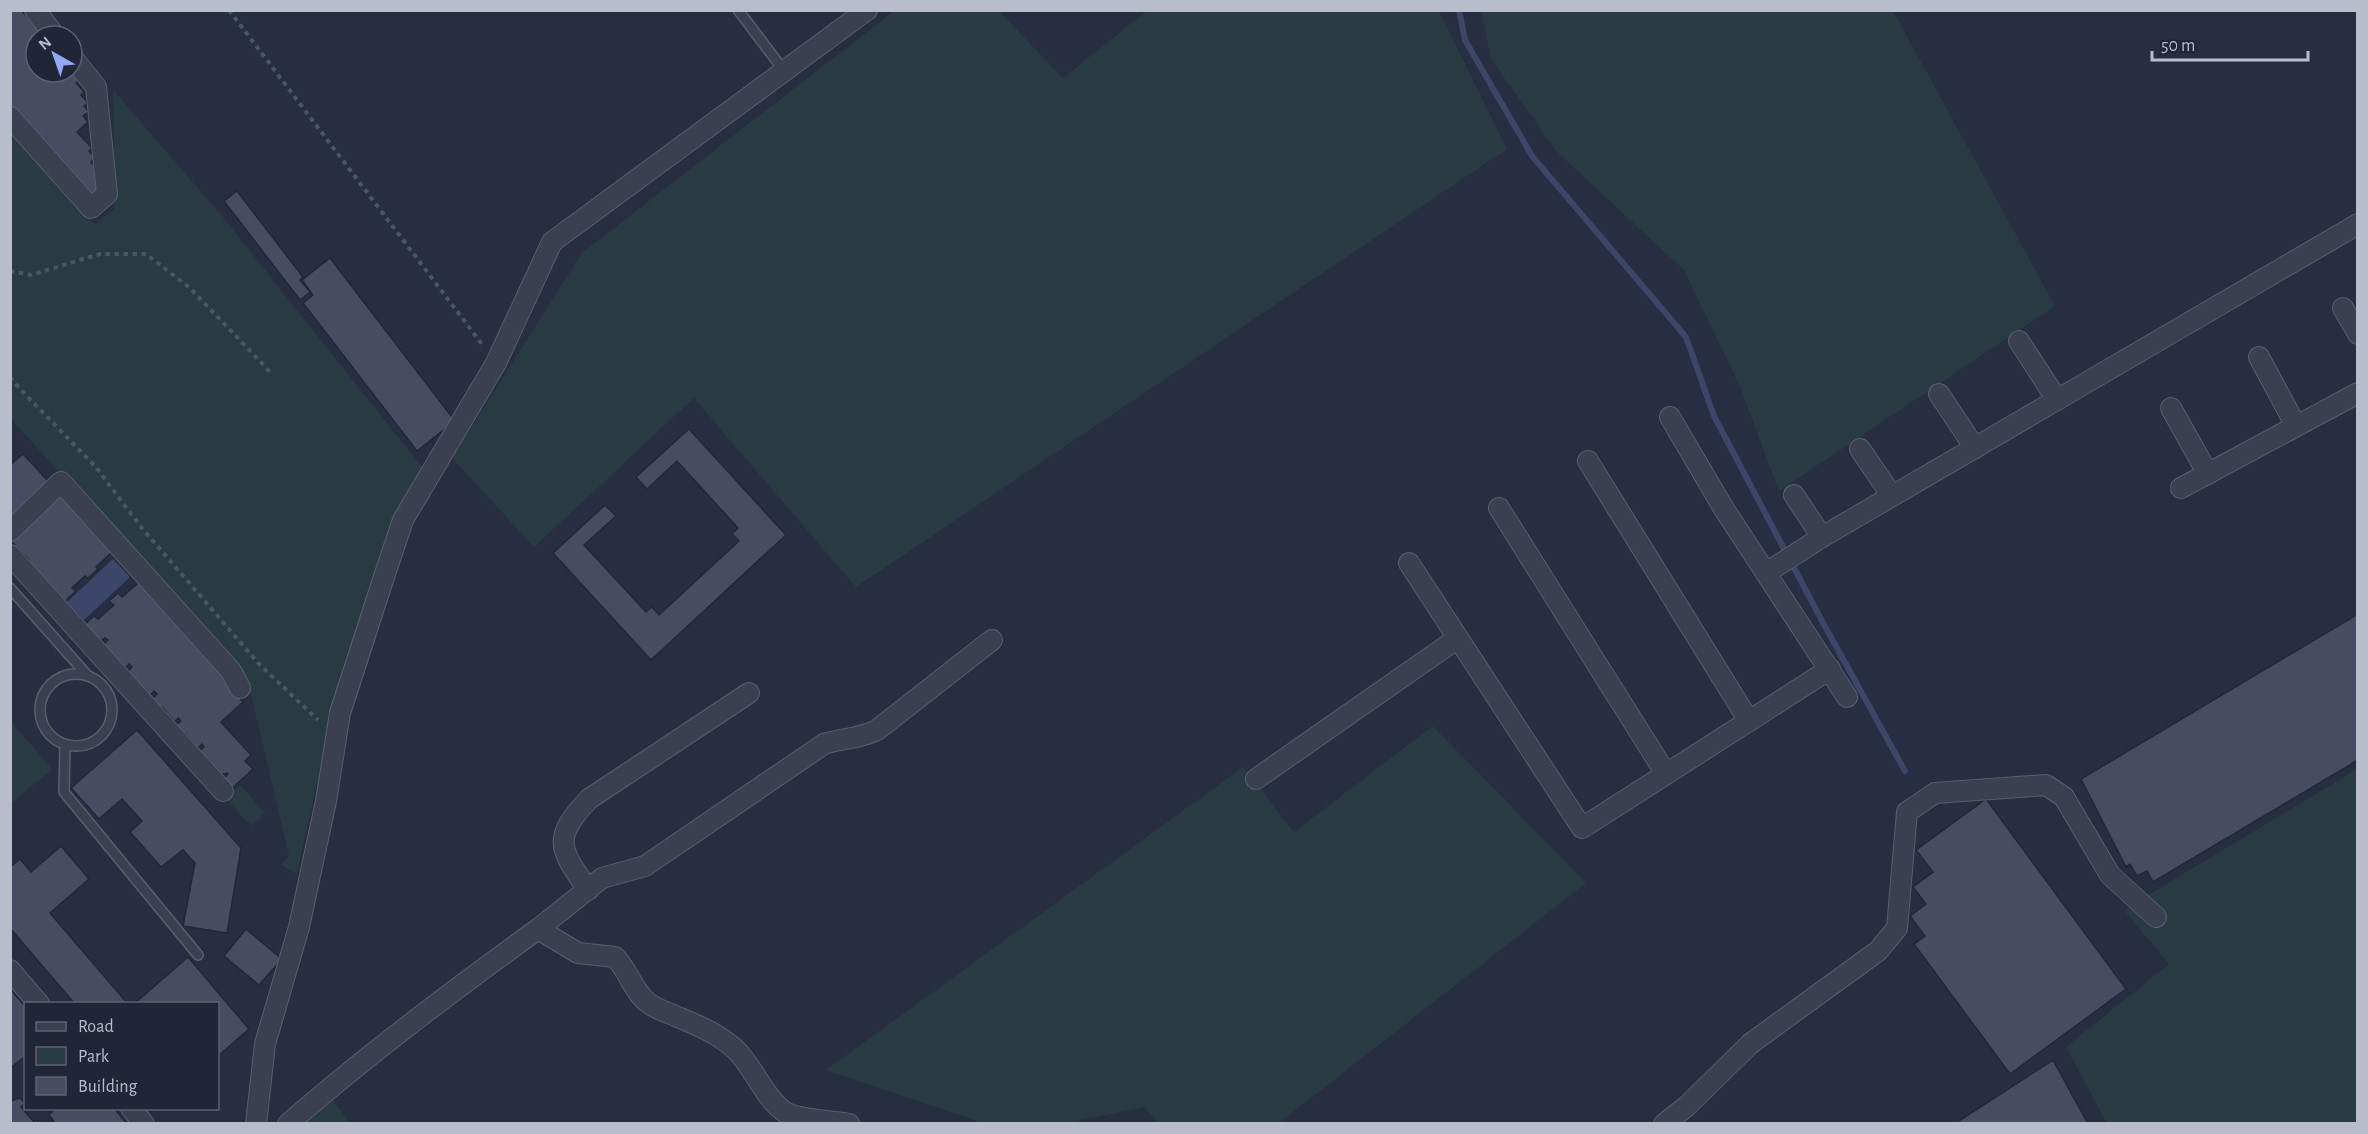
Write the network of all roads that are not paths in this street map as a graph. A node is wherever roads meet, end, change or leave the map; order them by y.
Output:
1 (35, 10) edge
2 (738, 10) edge
3 (867, 10) edge
4 (46, 24) edge
5 (84, 72) edge
6 (785, 72) junction
7 (10, 117) edge
8 (2358, 224) edge
9 (2343, 308) dead end
10 (2358, 334) edge
11 (2019, 341) dead end
12 (2259, 357) dead end
13 (2358, 393) edge
14 (1939, 394) dead end
15 (2057, 400) junction
16 (2171, 408) dead end
17 (1670, 417) dead end
18 (2296, 426) junction
19 (1975, 448) junction
20 (1860, 449) dead end
21 (1588, 461) dead end
22 (2208, 474) junction
23 (2181, 488) dead end
24 (1794, 495) dead end
25 (1893, 496) junction
26 (1499, 508) dead end
27 (10, 531) edge
28 (1822, 537) junction
29 (10, 555) edge
30 (1409, 563) dead end
31 (1766, 573) junction
32 (10, 588) edge
33 (1458, 638) junction
34 (992, 640) dead end
35 (1830, 669) junction
36 (88, 676) junction
37 (240, 688) dead end
38 (749, 693) dead end
39 (1847, 697) dead end
40 (1749, 721) junction
41 (65, 744) junction
42 (1666, 774) junction
43 (1256, 779) dead end
44 (223, 791) dead end
45 (588, 890) junction
46 (2156, 917) dead end
47 (538, 929) junction
48 (198, 955) dead end
49 (10, 970) edge
50 (37, 1002) edge
51 (133, 1110) edge
52 (144, 1124) edge
53 (256, 1124) edge
54 (288, 1124) edge
55 (849, 1124) edge
56 (1664, 1124) edge

1 - 4 street
2 - 6 lane
3 - 6 street
5 - 7 street
6 - 53 street
8 - 15 street
9 - 10 street
11 - 15 street
12 - 18 street
13 - 18 street
14 - 19 street
15 - 19 street
16 - 22 street
17 - 31 street
18 - 22 street
19 - 25 street
20 - 25 street
21 - 40 street
22 - 23 street
24 - 28 street
25 - 28 street
26 - 42 street
27 - 37 street
28 - 31 street
29 - 44 street
30 - 33 street
31 - 35 street
32 - 36 lane
33 - 42 street
33 - 43 street
34 - 45 street
35 - 39 street
35 - 40 street
36 - 41 lane
36 - 41 lane
38 - 45 street
40 - 42 street
41 - 48 lane
45 - 47 street
46 - 56 street
47 - 54 street
47 - 55 street
49 - 50 street
51 - 52 street

